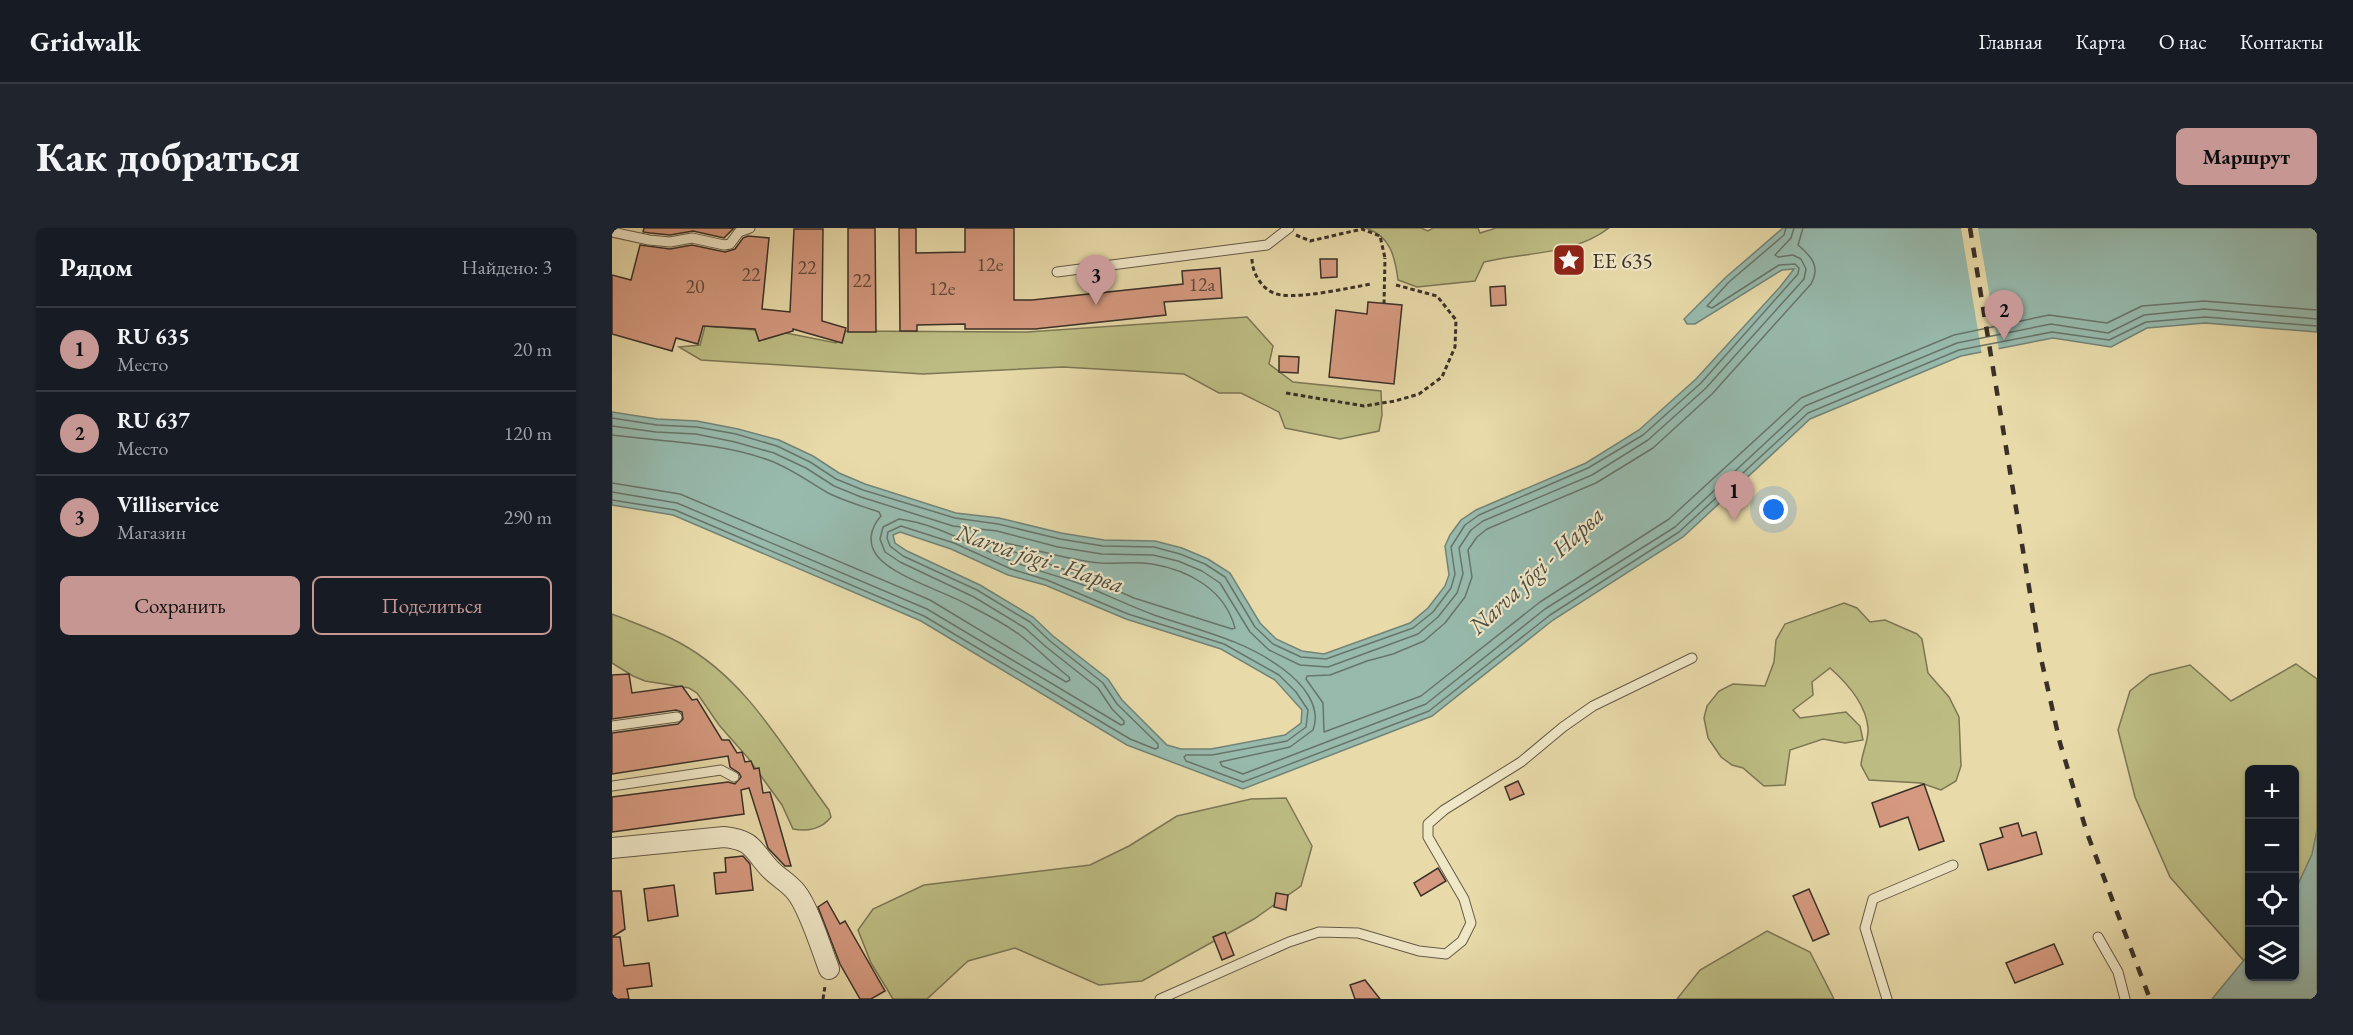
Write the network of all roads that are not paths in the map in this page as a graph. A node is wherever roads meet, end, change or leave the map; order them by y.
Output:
1 (750, 228) edge
2 (1288, 229) edge
3 (612, 232) edge
4 (1057, 272) dead end
5 (1692, 658) dead end
6 (677, 717) dead end
7 (612, 726) edge
8 (734, 777) dead end
9 (612, 786) edge
10 (612, 848) edge
11 (1953, 865) dead end
12 (2098, 937) dead end
13 (829, 969) dead end
14 (1161, 999) edge
15 (1887, 999) edge
16 (2125, 999) edge

1 - 3 lane
2 - 4 lane
5 - 14 lane
6 - 7 lane
8 - 9 lane
10 - 13 street
11 - 15 lane
12 - 16 lane

